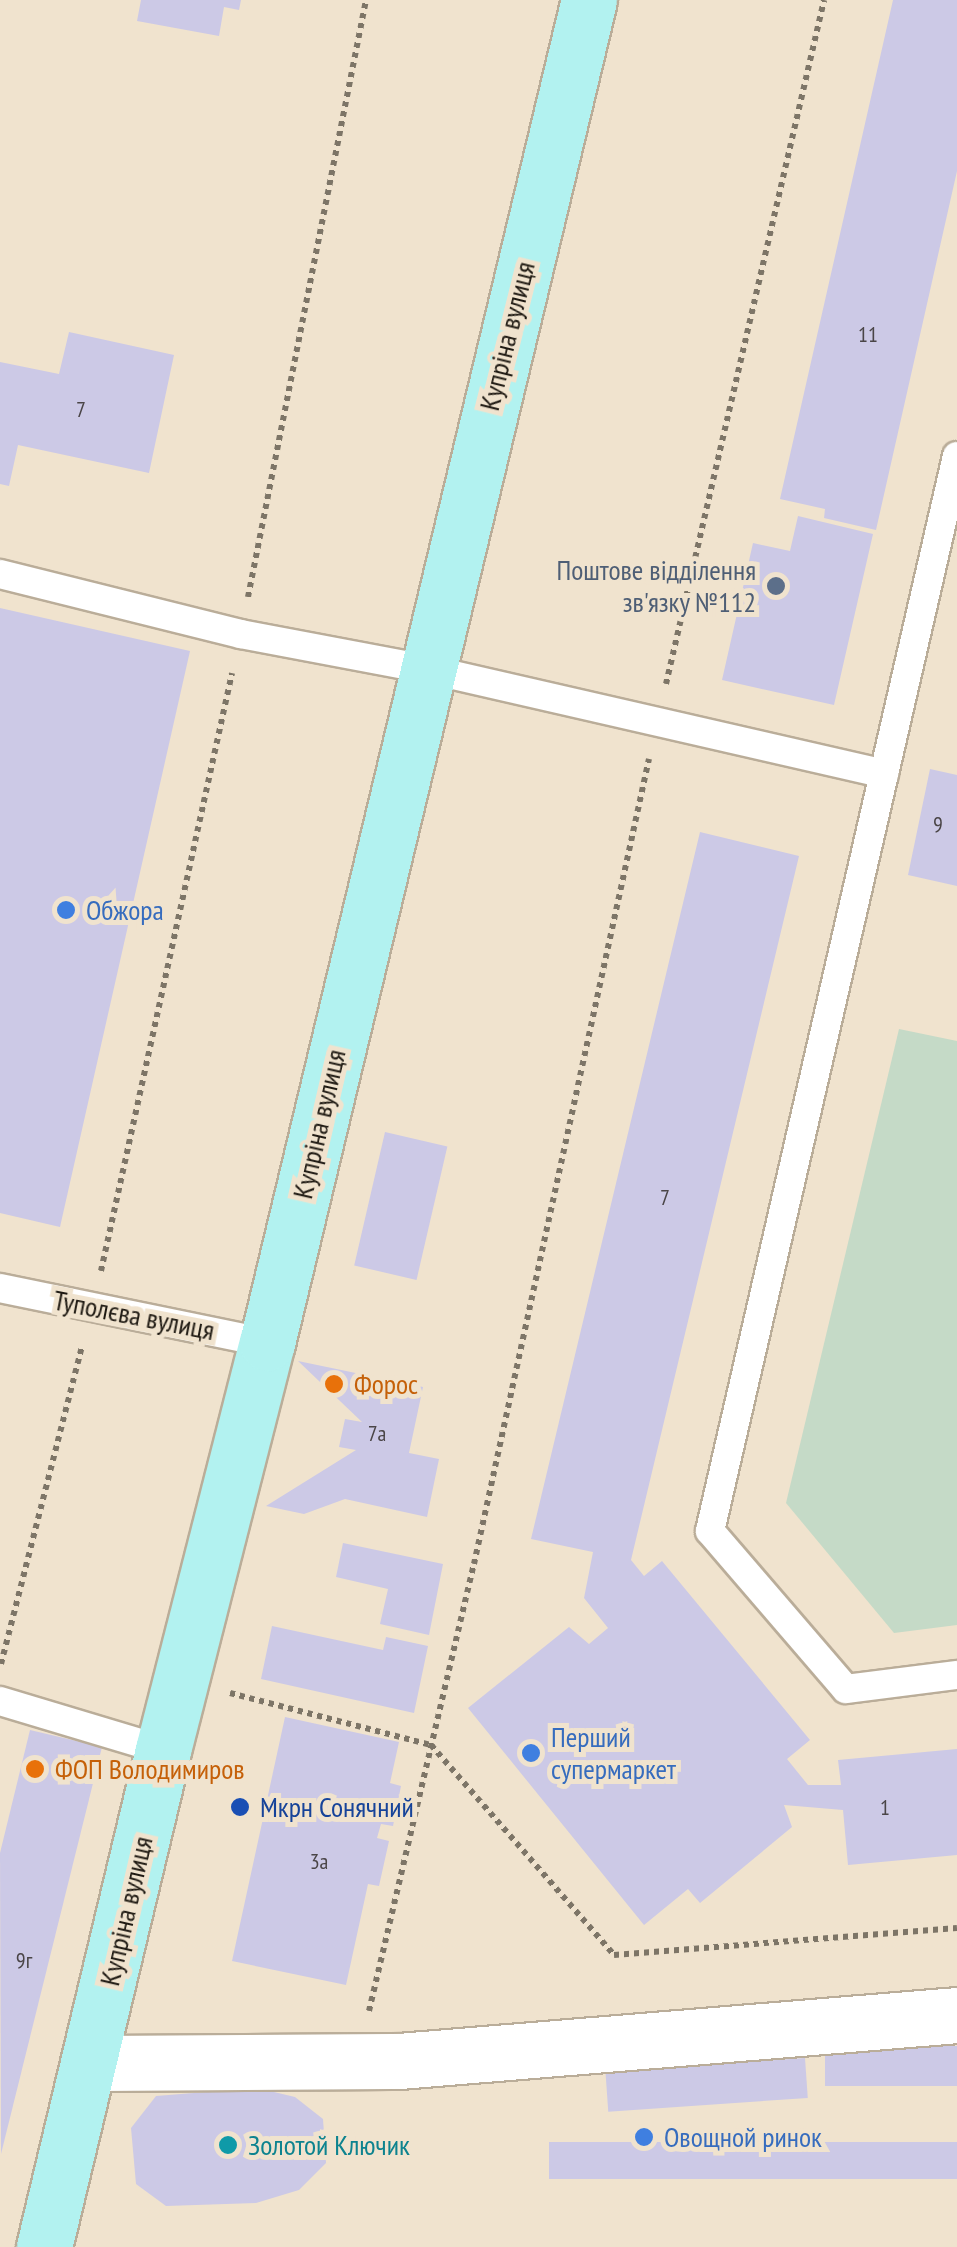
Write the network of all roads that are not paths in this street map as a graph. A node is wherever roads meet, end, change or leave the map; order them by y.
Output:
1 (588, 0) edge
2 (957, 456) edge
3 (0, 574) edge
4 (426, 669) junction
5 (884, 774) junction
6 (0, 1288) edge
7 (267, 1343) junction
8 (957, 1675) edge
9 (0, 1701) edge
10 (163, 1750) junction
11 (957, 2015) edge
12 (91, 2063) junction
13 (44, 2247) edge

1 - 4 main road, Купріна вулиця
2 - 5 lane
3 - 4 lane
4 - 5 lane
4 - 7 main road, Купріна вулиця
5 - 8 lane
6 - 7 lane, Туполєва вулиця
7 - 10 main road, Купріна вулиця
9 - 10 lane
10 - 12 main road, Купріна вулиця
11 - 12 street
12 - 13 main road, Купріна вулиця

